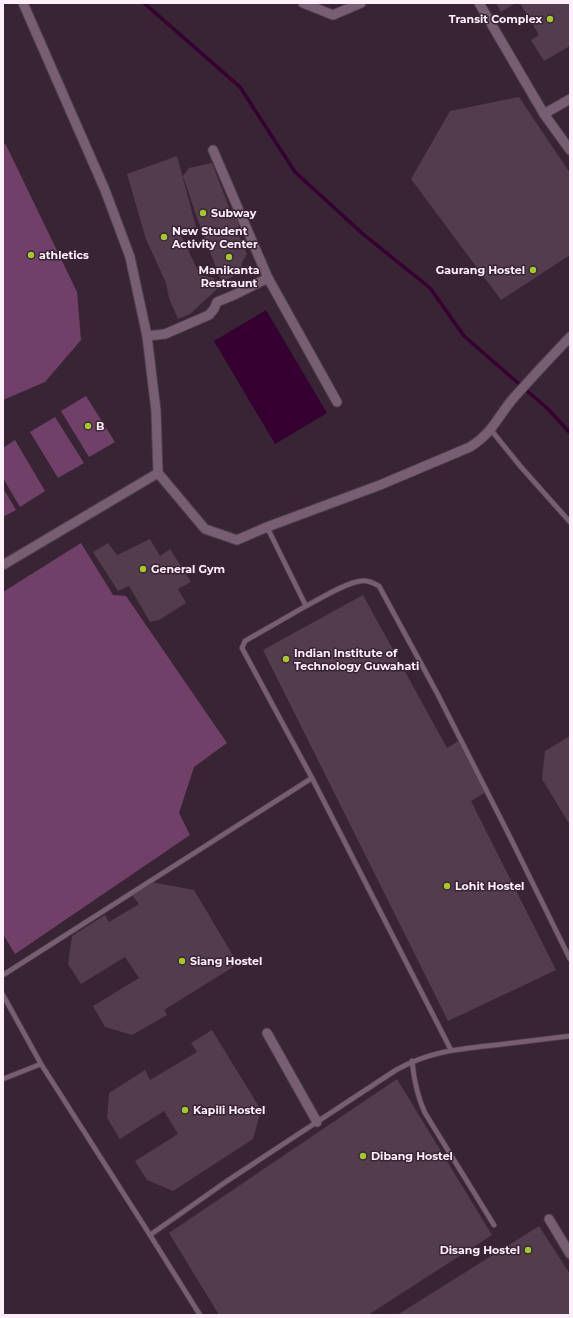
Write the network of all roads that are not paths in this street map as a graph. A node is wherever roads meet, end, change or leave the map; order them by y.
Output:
1 (23, 3) edge
2 (302, 3) edge
3 (362, 3) edge
4 (479, 3) edge
5 (570, 99) edge
6 (544, 114) junction
7 (213, 150) dead end
8 (570, 150) edge
9 (268, 278) junction
10 (147, 336) junction
11 (570, 337) edge
12 (337, 402) dead end
13 (491, 430) junction
14 (158, 474) junction
15 (570, 522) edge
16 (267, 527) junction
17 (3, 565) edge
18 (306, 606) junction
19 (312, 778) junction
20 (570, 959) edge
21 (3, 975) edge
22 (3, 995) edge
23 (267, 1033) dead end
24 (570, 1036) edge
25 (451, 1050) junction
26 (412, 1061) junction
27 (41, 1064) junction
28 (3, 1079) edge
29 (316, 1122) junction
30 (549, 1219) dead end
31 (494, 1225) dead end
32 (150, 1234) junction
33 (570, 1254) edge
34 (200, 1315) edge

1 - 10 street
2 - 3 street
4 - 6 street
5 - 6 street
6 - 8 street
7 - 9 street
9 - 10 street
9 - 12 street
10 - 14 street
11 - 13 street
13 - 15 lane
13 - 16 street
14 - 16 street
14 - 17 street
16 - 18 lane
18 - 19 lane
18 - 20 lane
19 - 21 lane
19 - 25 lane
22 - 27 lane
23 - 29 street
24 - 25 lane
25 - 26 lane
26 - 29 lane
26 - 31 lane
27 - 28 lane
27 - 32 lane
29 - 32 lane
30 - 33 street
32 - 34 lane

